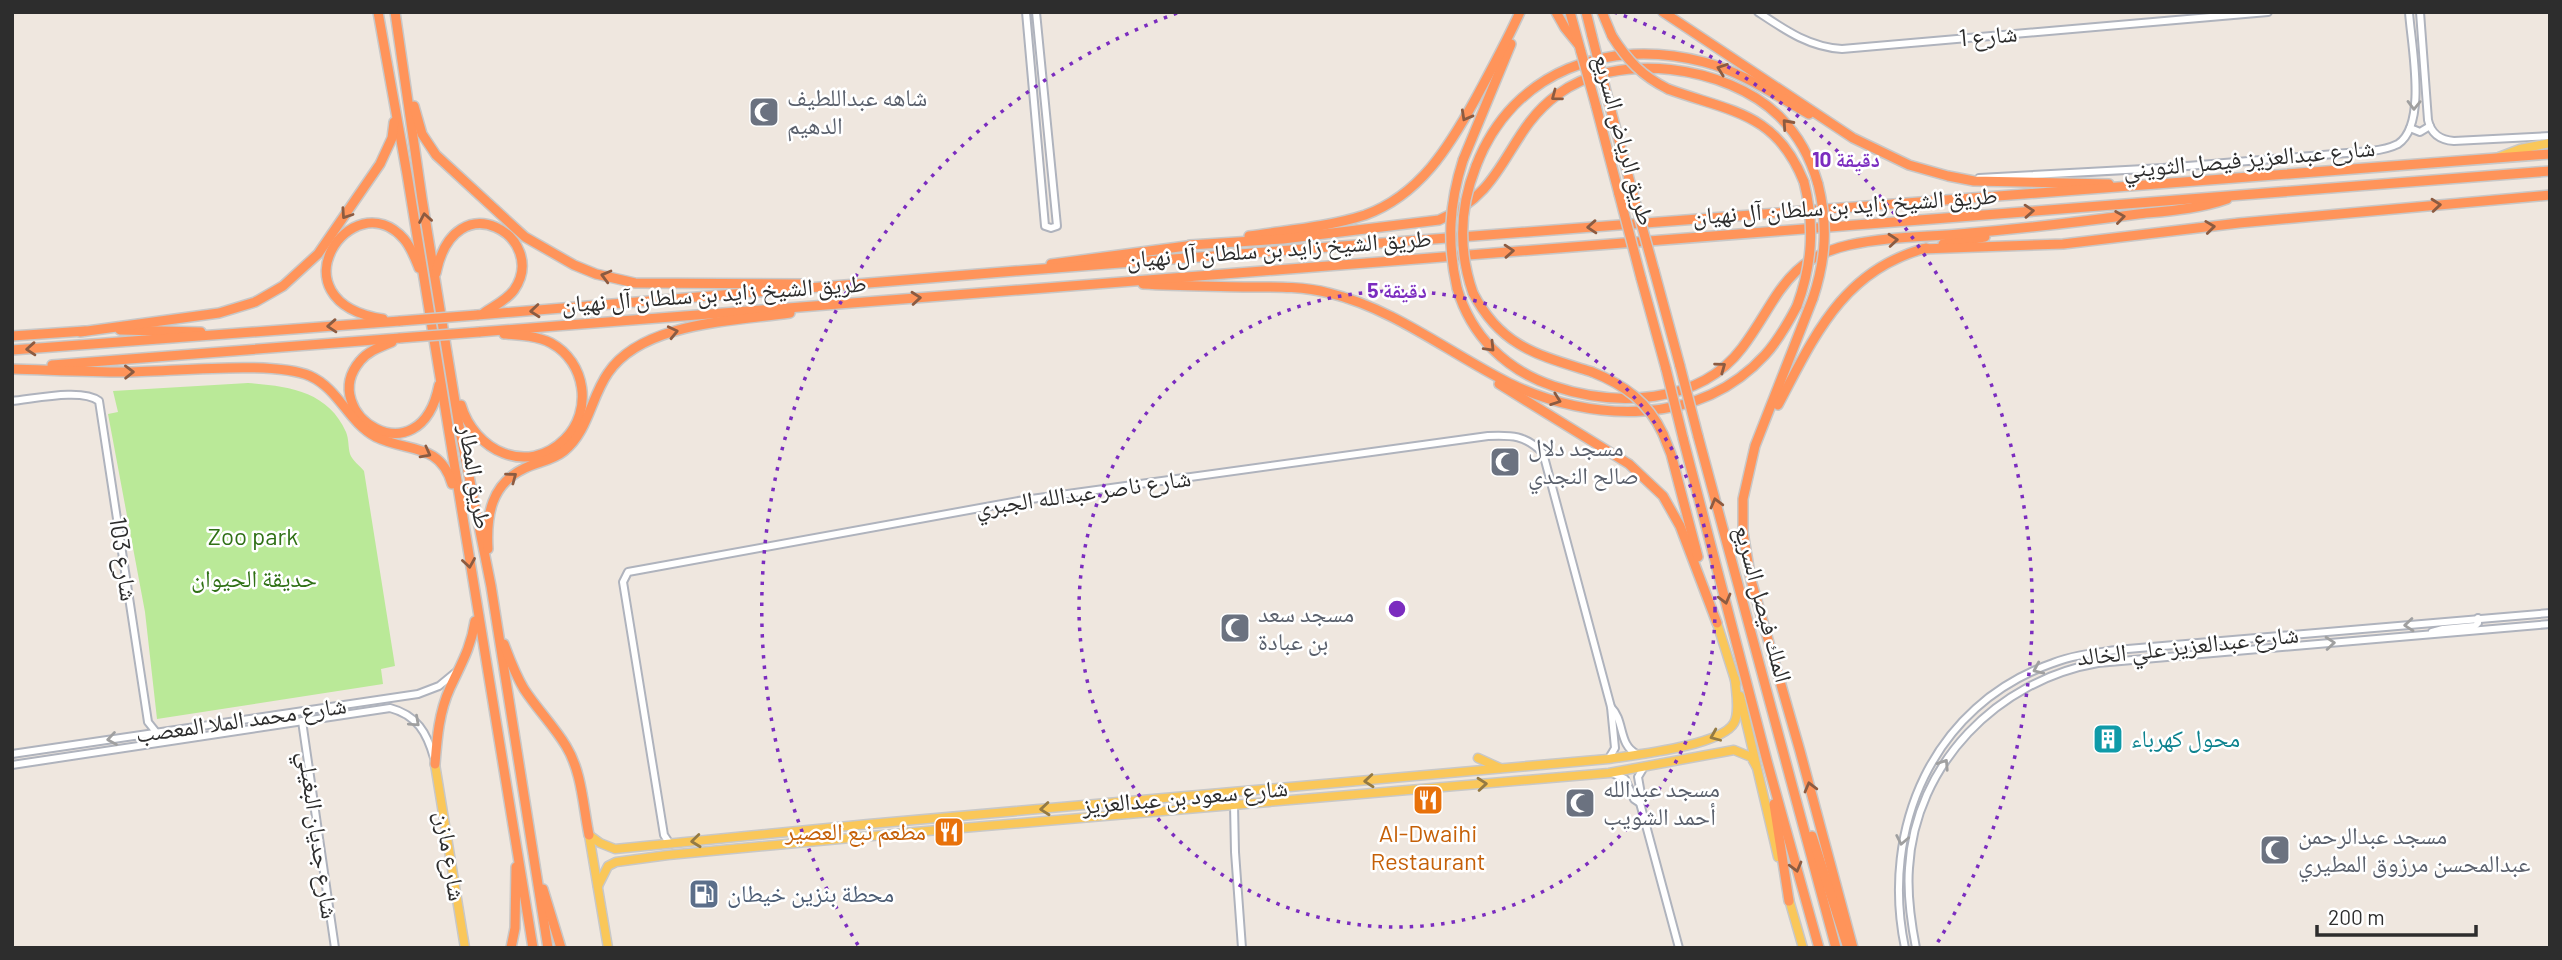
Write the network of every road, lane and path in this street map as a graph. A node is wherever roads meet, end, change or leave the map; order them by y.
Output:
1 (378, 12) edge
2 (395, 12) edge
3 (1026, 12) edge
4 (1036, 12) edge
5 (1520, 12) edge
6 (1556, 12) edge
7 (1570, 12) edge
8 (1586, 12) edge
9 (1602, 12) edge
10 (1662, 12) edge
11 (1758, 12) edge
12 (2268, 12) edge
13 (2409, 12) edge
14 (2420, 12) edge
15 (1580, 49) junction
16 (404, 71) junction
17 (2425, 82) junction
18 (2414, 83) junction
19 (390, 86) junction
20 (2430, 126) junction
21 (2410, 128) junction
22 (1848, 134) junction
23 (2550, 136) edge
24 (2550, 143) edge
25 (2550, 154) edge
26 (2496, 158) junction
27 (2550, 173) edge
28 (1964, 180) junction
29 (2124, 186) junction
30 (2237, 195) junction
31 (2550, 195) edge
32 (2014, 229) junction
33 (1190, 246) junction
34 (1922, 249) junction
35 (1654, 270) joint
36 (1015, 271) junction
37 (424, 276) junction
38 (1641, 278) joint
39 (435, 279) junction
40 (1099, 283) junction
41 (870, 284) junction
42 (869, 302) junction
43 (1386, 314) junction
44 (480, 315) junction
45 (399, 321) junction
46 (80, 332) junction
47 (480, 332) junction
48 (230, 334) junction
49 (12, 336) edge
50 (399, 338) junction
51 (12, 350) edge
52 (12, 369) edge
53 (451, 370) junction
54 (439, 373) junction
55 (12, 401) edge
56 (1755, 446) junction
57 (461, 512) junction
58 (491, 586) junction
59 (474, 595) junction
60 (2550, 612) edge
61 (2479, 618) junction
62 (496, 623) junction
63 (1717, 623) junction
64 (2550, 624) edge
65 (2428, 635) junction
66 (2243, 639) junction
67 (2232, 640) junction
68 (2243, 650) junction
69 (2233, 651) junction
70 (462, 666) junction
71 (1735, 679) junction
72 (393, 698) junction
73 (1611, 707) junction
74 (390, 708) junction
75 (239, 719) junction
76 (223, 721) junction
77 (302, 721) junction
78 (148, 722) junction
79 (156, 732) junction
80 (239, 732) junction
81 (142, 734) junction
82 (223, 734) junction
83 (1678, 747) junction
84 (1637, 754) junction
85 (12, 755) edge
86 (1478, 758) dead end
87 (1608, 759) junction
88 (1681, 760) junction
89 (1767, 761) junction
90 (435, 764) junction
91 (12, 765) edge
92 (1756, 766) junction
93 (1643, 767) junction
94 (1503, 769) junction
95 (1461, 773) junction
96 (1609, 773) junction
97 (1408, 777) junction
98 (1419, 789) junction
99 (1409, 790) junction
100 (1794, 791) junction
101 (1640, 803) junction
102 (1234, 805) junction
103 (966, 816) junction
104 (953, 817) junction
105 (966, 828) junction
106 (951, 829) junction
107 (528, 830) junction
108 (589, 835) junction
109 (738, 837) junction
110 (724, 838) junction
111 (665, 842) junction
112 (739, 848) junction
113 (615, 849) junction
114 (724, 850) junction
115 (517, 851) junction
116 (616, 862) junction
117 (598, 886) junction
118 (1789, 901) junction
119 (335, 948) edge
120 (465, 948) edge
121 (512, 948) edge
122 (533, 948) edge
123 (548, 948) edge
124 (561, 948) edge
125 (608, 948) edge
126 (1242, 948) edge
127 (1679, 948) edge
128 (1803, 948) edge
129 (1819, 948) edge
130 (1836, 948) edge
131 (1850, 948) edge
132 (1905, 948) edge
133 (1916, 948) edge

1 - 19 highway, طريق المطار
2 - 16 highway, طريق المطار
3 - 4 street
5 -> 32 highway, bridge
5 -> 33 highway
6 - 15 highway
7 - 15 highway, طريق الرياض السريع
8 - 35 highway, طريق الرياض السريع, bridge
43 -> 9 highway, bridge
10 - 22 highway
11 - 12 street, شارع 1
13 - 18 street
14 - 17 street
15 - 38 highway, طريق الرياض السريع, bridge
39 -> 16 highway, طريق المطار
41 -> 16 highway
17 - 18 street
17 - 20 street
18 -> 21 street
19 - 37 highway, طريق المطار
19 -> 46 highway
20 - 21 street
20 - 23 street
21 - 28 street, شارع عبدالعزيز فيصل الثويني
22 - 28 highway
22 -> 63 highway, bridge
24 - 26 main road
25 - 26 highway, طريق الشيخ زايد بن سلطان آل نهيان
26 - 29 highway, طريق الشيخ زايد بن سلطان آل نهيان
27 - 30 highway, طريق الشيخ زايد بن سلطان آل نهيان
28 - 29 highway
29 -> 36 highway, طريق الشيخ زايد بن سلطان آل نهيان
32 -> 30 highway
40 -> 30 highway, طريق الشيخ زايد بن سلطان آل نهيان
34 -> 31 highway
32 - 34 highway
33 - 36 highway
56 -> 33 highway, bridge
34 - 56 highway
100 -> 35 highway, الملك فيصل السريع, bridge
36 - 41 highway, طريق الشيخ زايد بن سلطان آل نهيان
37 - 45 highway
37 - 54 highway, طريق المطار
38 -> 89 highway, الملك فيصل السريع, bridge
39 - 44 highway
39 - 53 highway, طريق المطار
42 -> 40 highway, طريق الشيخ زايد بن سلطان آل نهيان
40 - 43 highway
41 -> 44 highway, طريق الشيخ زايد بن سلطان آل نهيان
42 - 47 highway, طريق الشيخ زايد بن سلطان آل نهيان
58 -> 42 highway
43 - 63 highway
44 - 45 highway, طريق الشيخ زايد بن سلطان آل نهيان, bridge
45 -> 48 highway, طريق الشيخ زايد بن سلطان آل نهيان
46 - 48 highway
46 - 49 highway
47 - 50 highway, طريق الشيخ زايد بن سلطان آل نهيان, bridge
47 - 53 highway
48 -> 51 highway, طريق الشيخ زايد بن سلطان آل نهيان
50 - 52 highway, طريق الشيخ زايد بن سلطان آل نهيان
50 - 54 highway
52 -> 57 highway
53 - 58 highway, طريق المطار
54 - 57 highway, طريق المطار
55 - 78 street, شارع 103
131 -> 56 highway
57 -> 59 highway, طريق المطار
58 - 62 highway, طريق المطار
59 - 70 highway
59 - 115 highway, طريق المطار
60 - 61 street, شارع عبدالعزيز علي الخالد
61 - 65 street
61 -> 66 street, شارع عبدالعزيز علي الخالد
62 - 107 highway, طريق المطار
62 - 108 highway
63 - 71 main road, الملك فيصل السريع
64 - 65 street, شارع عبدالعزيز علي الخالد
68 -> 65 street, شارع عبدالعزيز علي الخالد
66 - 67 street, شارع عبدالعزيز علي الخالد
66 - 68 street
67 - 69 street
67 -> 132 street, شارع عبدالعزيز علي الخالد
68 - 69 street, شارع عبدالعزيز علي الخالد
133 -> 69 street, شارع عبدالعزيز علي الخالد
70 - 72 street, شارع محمد الملا المعصب
70 - 90 highway
71 -> 83 main road, شارع سعود بن عبدالعزيز
71 - 92 main road, الملك فيصل السريع
72 - 74 street
72 - 75 street, شارع محمد الملا المعصب
73 - 84 street, شارع ناصر عبدالله الجبري
73 - 87 street, شارع ناصر عبدالله الجبري
73 - 111 street, شارع ناصر عبدالله الجبري
74 - 77 street, شارع محمد الملا المعصب
74 -> 90 street
75 - 76 street, شارع محمد الملا المعصب
75 - 80 street
76 - 79 street, شارع محمد الملا المعصب
76 - 82 street
77 - 80 street, شارع محمد الملا المعصب
77 - 119 street, شارع جديان البغيلي
78 - 79 street
78 - 81 street
79 - 81 street, شارع محمد الملا المعصب
80 - 82 street, شارع محمد الملا المعصب
81 -> 85 street, شارع محمد الملا المعصب
82 - 91 street, شارع محمد الملا المعصب
83 - 84 main road, شارع سعود بن عبدالعزيز
83 - 88 main road
84 - 87 main road, شارع سعود بن عبدالعزيز
85 - 91 street
86 - 94 main road
87 - 94 main road, شارع سعود بن عبدالعزيز
88 - 92 main road, شارع سعود بن عبدالعزيز
88 - 93 main road, شارع سعود بن عبدالعزيز
89 - 118 highway
89 -> 129 highway, الملك فيصل السريع
90 - 120 main road, شارع مازن
92 - 118 main road, الملك فيصل السريع
93 - 96 main road, شارع سعود بن عبدالعزيز
93 - 101 street
94 - 95 main road, شارع سعود بن عبدالعزيز
95 - 97 main road, شارع سعود بن عبدالعزيز
95 - 98 main road
98 -> 96 main road, شارع سعود بن عبدالعزيز
96 - 101 street
97 - 99 main road
97 -> 103 main road, شارع سعود بن عبدالعزيز
98 - 99 main road, شارع سعود بن عبدالعزيز
99 - 102 main road, شارع سعود بن عبدالعزيز
100 - 130 highway, الملك فيصل السريع
100 - 131 highway
101 - 127 street
102 - 105 main road, شارع سعود بن عبدالعزيز
102 - 126 street
103 - 104 main road, شارع سعود بن عبدالعزيز
103 - 105 main road
104 - 106 main road
104 - 109 main road, شارع سعود بن عبدالعزيز
105 - 106 main road, شارع سعود بن عبدالعزيز
106 - 112 main road, شارع سعود بن عبدالعزيز
107 - 123 highway, طريق المطار
107 - 124 highway
108 - 113 main road
108 - 117 main road
109 - 110 main road, شارع سعود بن عبدالعزيز
109 - 112 main road
110 -> 111 main road, شارع سعود بن عبدالعزيز
110 - 114 main road
111 - 113 main road, شارع سعود بن عبدالعزيز
112 - 114 main road, شارع سعود بن عبدالعزيز
113 - 116 main road
114 - 116 main road, شارع سعود بن عبدالعزيز
115 - 121 highway
115 - 122 highway, طريق المطار
116 - 117 main road
117 - 125 main road
118 - 128 main road, الملك فيصل السريع

